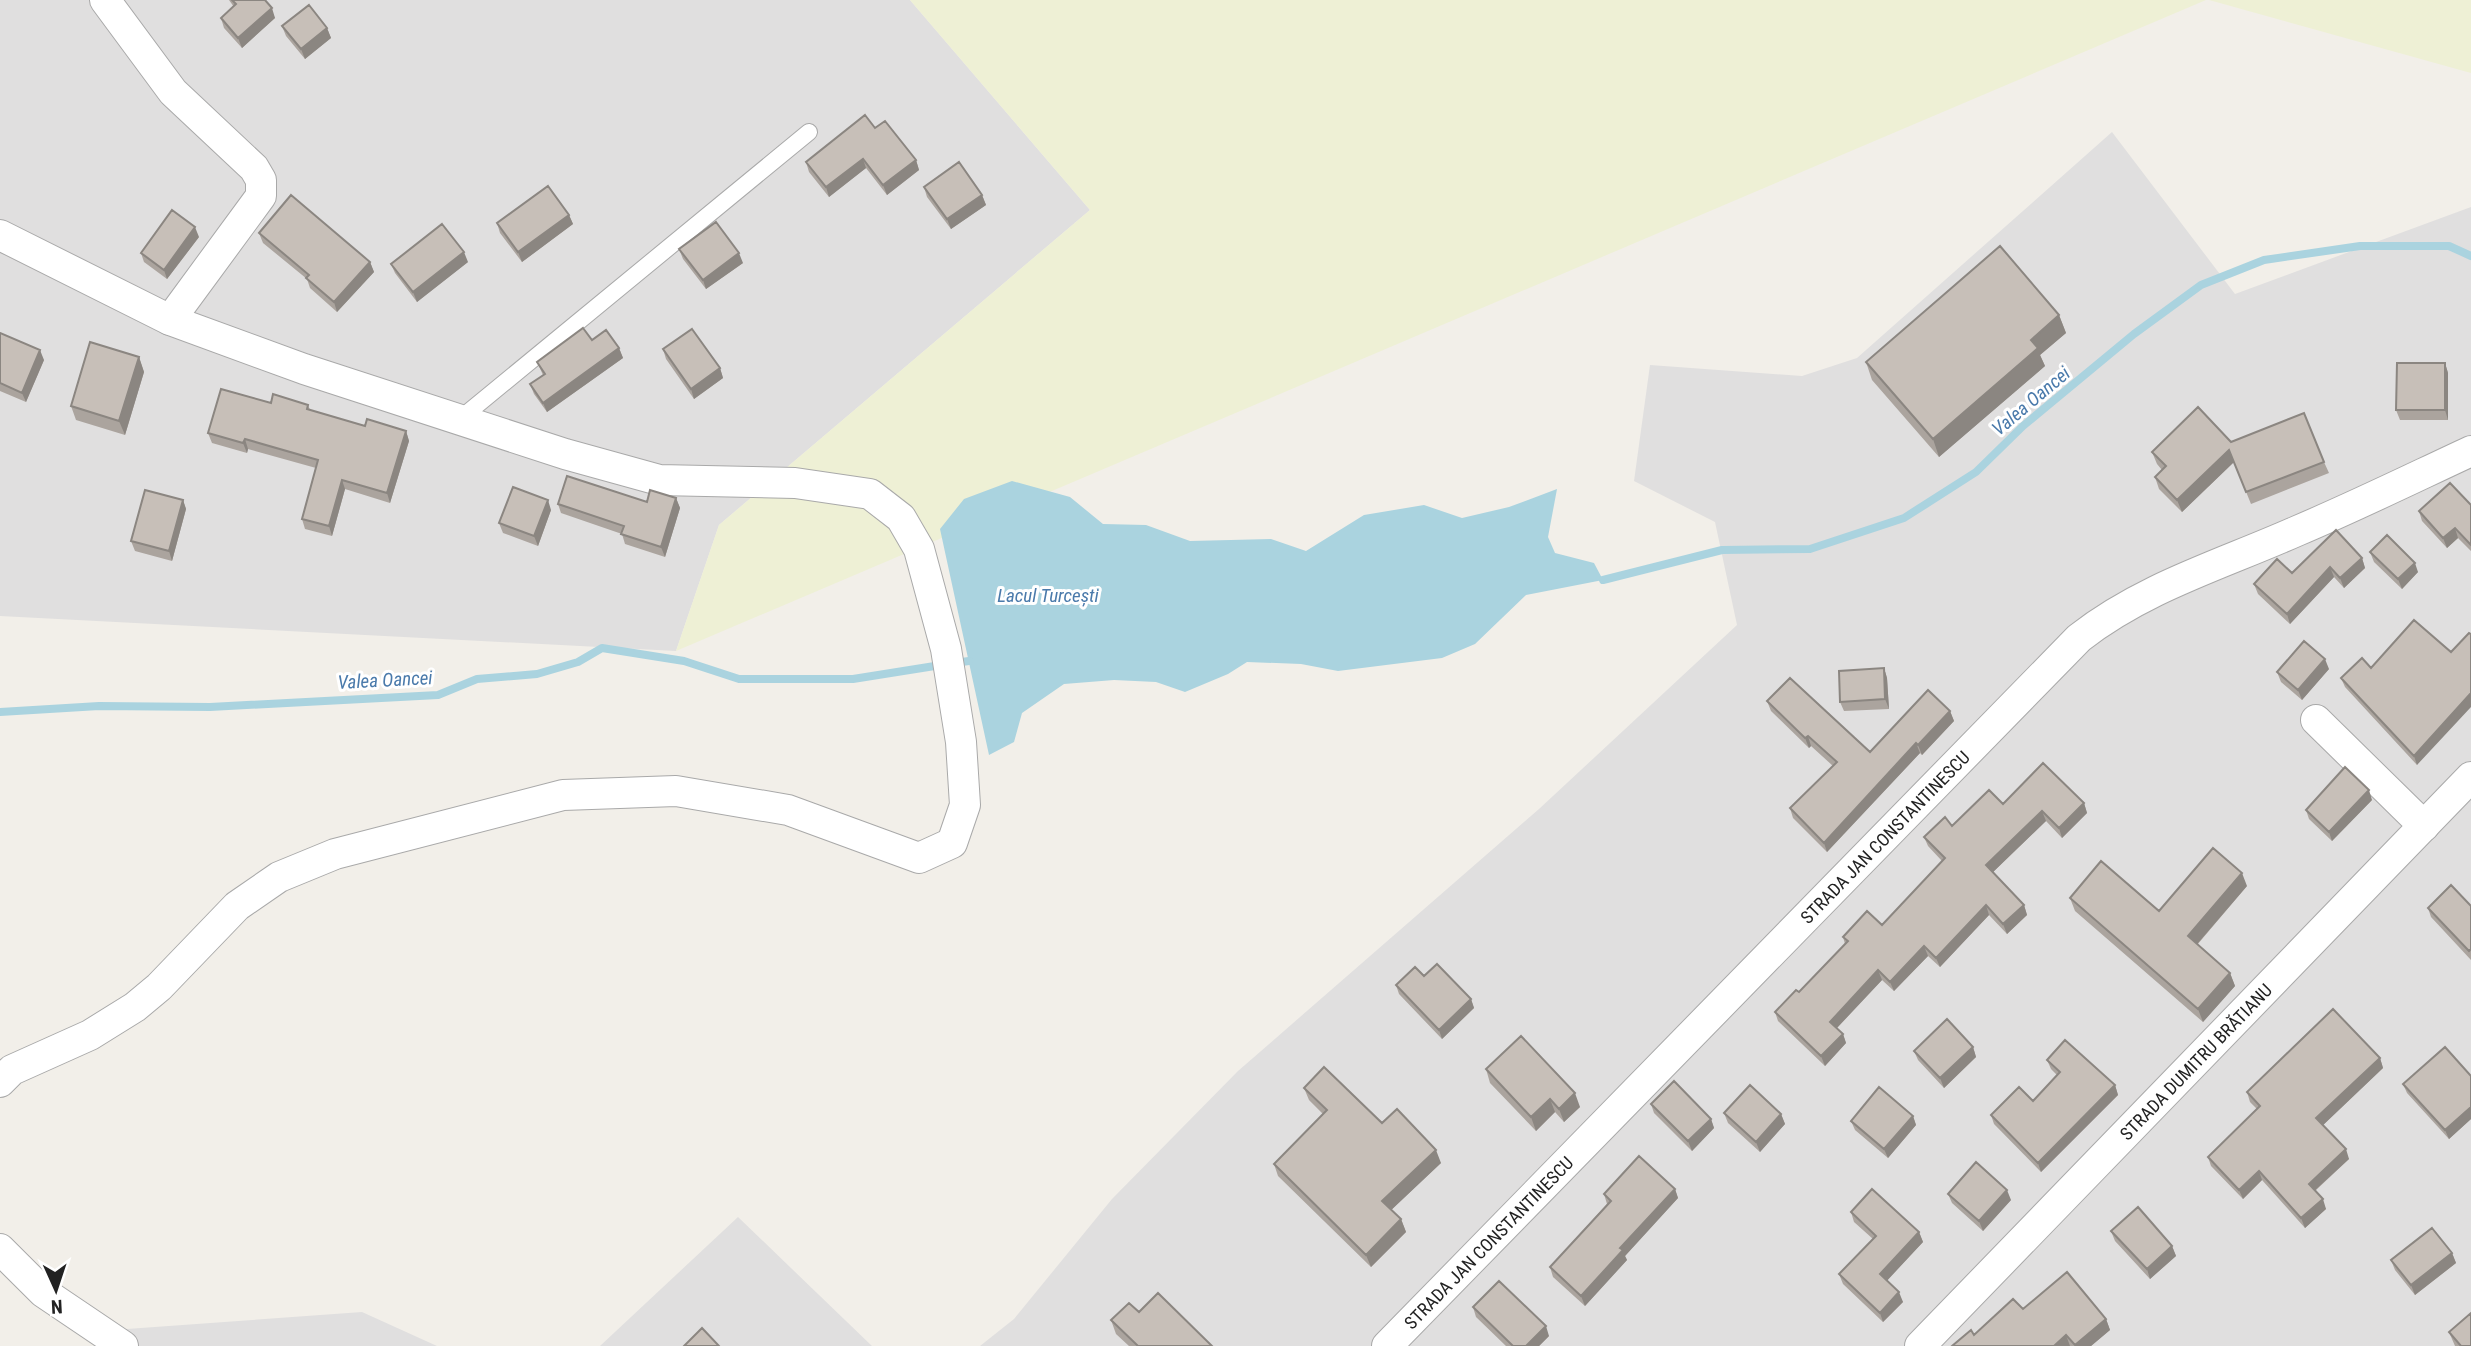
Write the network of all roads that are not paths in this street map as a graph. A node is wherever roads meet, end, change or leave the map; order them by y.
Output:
1 (105, 0) edge
2 (809, 132) dead end
3 (0, 235) edge
4 (170, 320) junction
5 (460, 419) junction
6 (2471, 451) edge
7 (2316, 720) dead end
8 (2471, 778) edge
9 (2424, 826) junction
10 (0, 1082) edge
11 (0, 1249) edge
12 (123, 1346) edge
13 (1387, 1346) edge
14 (1920, 1346) edge

1 - 4 street
2 - 5 lane
3 - 4 street
4 - 5 street
5 - 10 street
6 - 13 street, STRADA JAN CONSTANTINESCU
7 - 9 street
8 - 9 street, STRADA DUMITRU BRĂTIANU
9 - 14 street, STRADA DUMITRU BRĂTIANU
11 - 12 street

